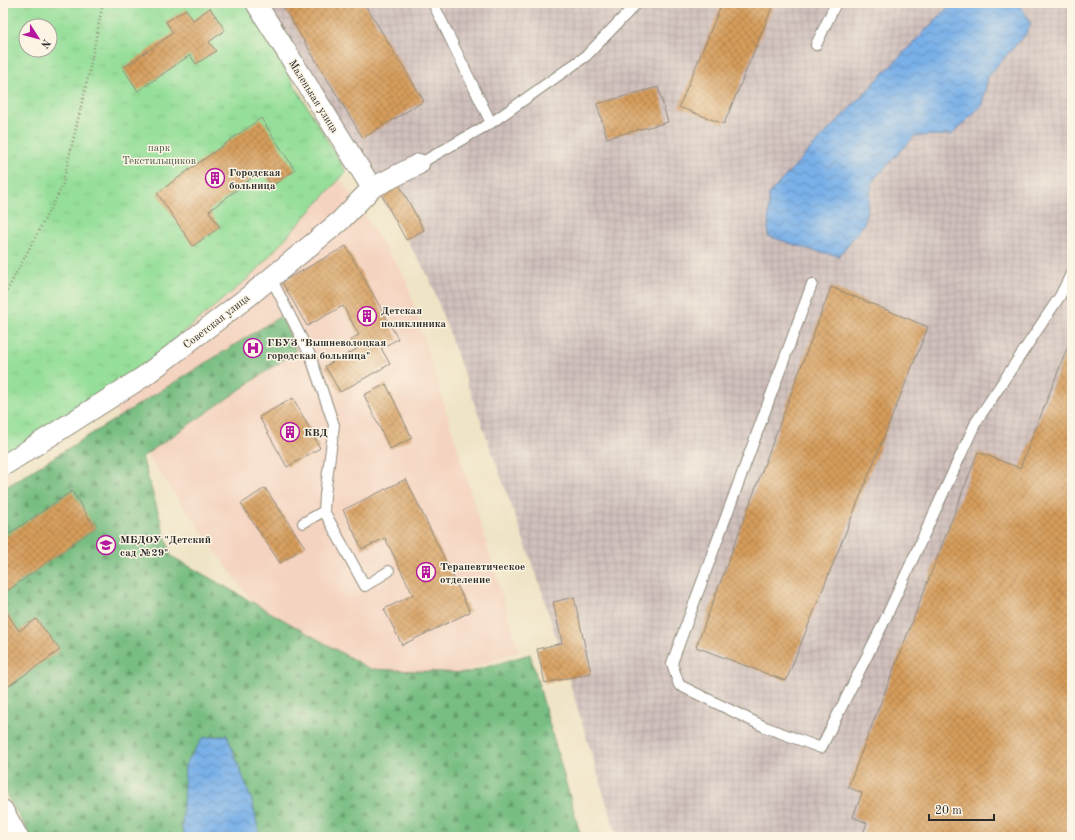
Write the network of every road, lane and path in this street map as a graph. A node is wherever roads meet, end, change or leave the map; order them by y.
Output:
1 (103, 3) edge
2 (256, 3) edge
3 (433, 3) edge
4 (637, 3) edge
5 (836, 3) edge
6 (816, 44) dead end
7 (491, 123) junction
8 (419, 164) joint
9 (372, 188) junction
10 (1072, 272) edge
11 (271, 278) junction
12 (812, 284) dead end
13 (3, 298) edge
14 (3, 466) edge
15 (324, 511) junction
16 (303, 523) dead end
17 (389, 571) dead end
18 (3, 810) edge
19 (18, 837) edge

1 - 13 path
2 - 9 street, Маленькая улица
3 - 7 lane
4 - 7 lane
5 - 6 lane
7 - 8 lane
8 - 9 street, Советская улица
9 - 11 street, Советская улица
10 - 12 lane
11 - 14 street, Советская улица
11 - 15 lane
15 - 16 lane
15 - 17 lane
18 - 19 street

